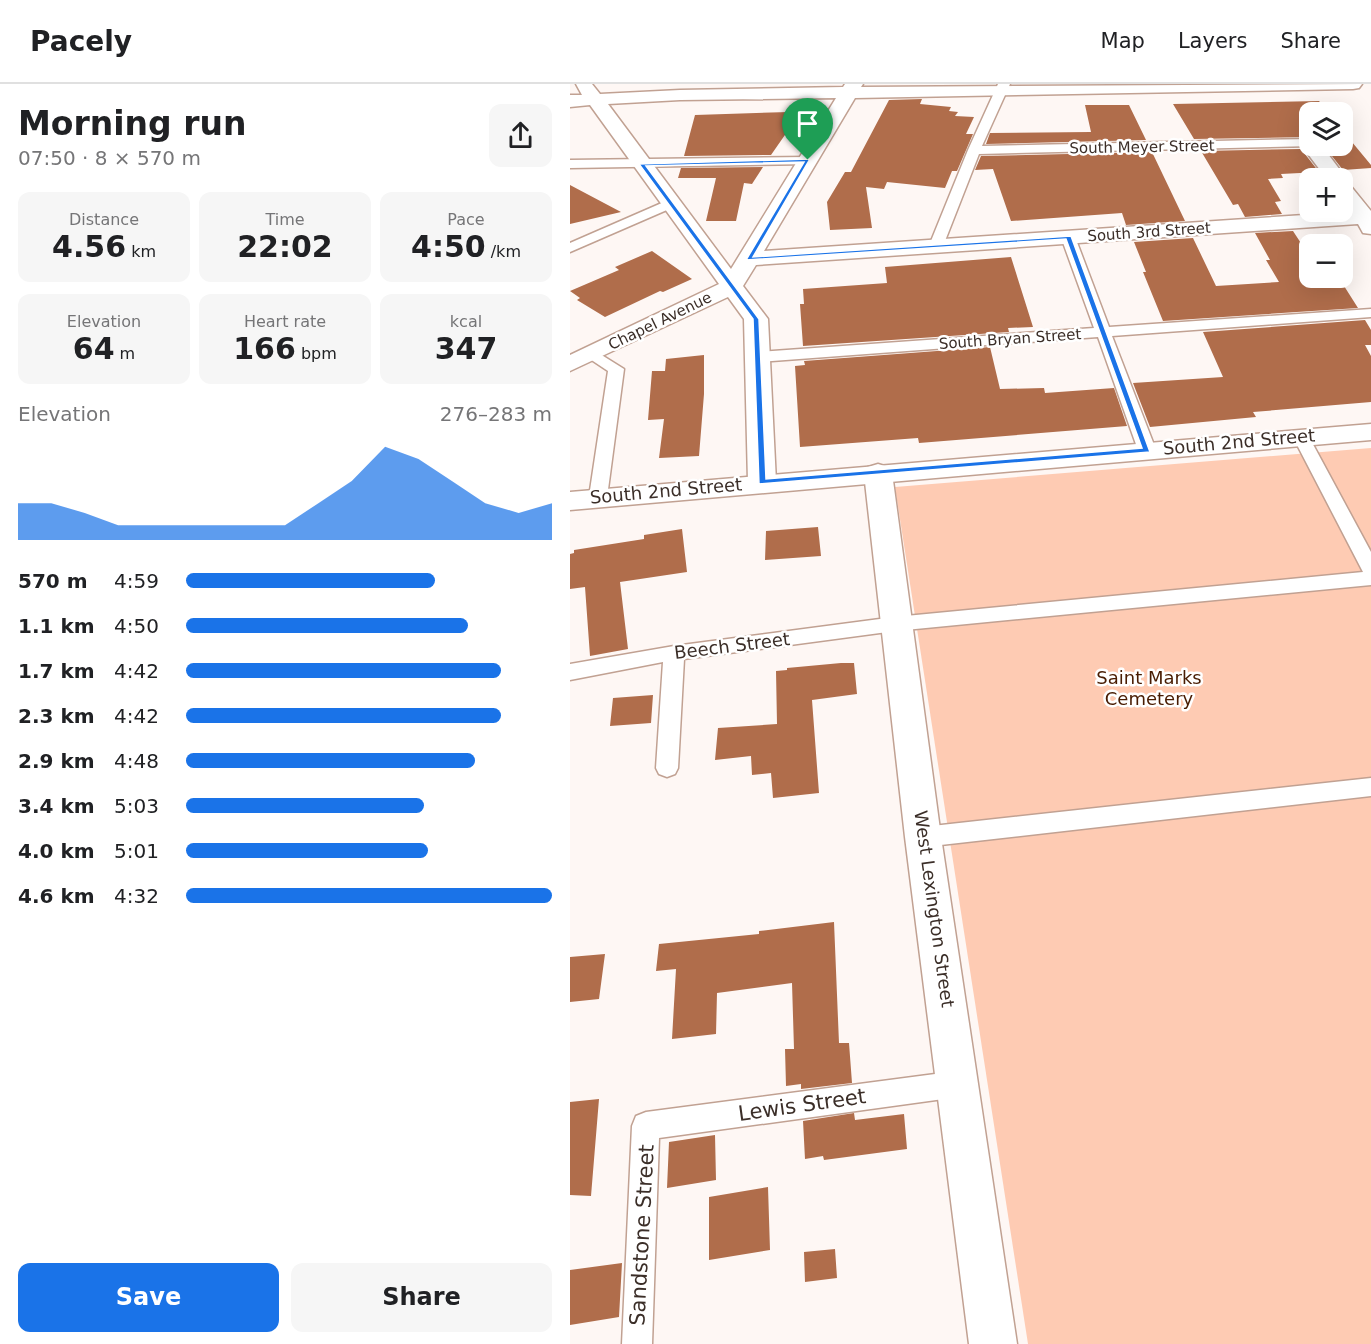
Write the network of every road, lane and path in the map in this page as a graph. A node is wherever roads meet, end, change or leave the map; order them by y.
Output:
1 (1353, 84) edge
2 (1003, 87) edge
3 (852, 88) edge
4 (589, 92) edge
5 (570, 101) edge
6 (1299, 144) edge
7 (974, 150) junction
8 (808, 160) junction
9 (570, 164) edge
10 (642, 164) junction
11 (1353, 202) edge
12 (671, 203) junction
13 (1368, 220) edge
14 (1068, 237) junction
15 (936, 246) junction
16 (570, 248) edge
17 (748, 259) junction
18 (732, 286) junction
19 (1371, 314) edge
20 (1103, 332) junction
21 (592, 354) junction
22 (757, 357) junction
23 (570, 364) edge
24 (1371, 432) edge
25 (1301, 437) junction
26 (1147, 450) junction
27 (878, 473) junction
28 (762, 482) junction
29 (598, 497) junction
30 (570, 501) edge
31 (1371, 570) edge
32 (1371, 578) edge
33 (895, 624) junction
34 (674, 653) junction
35 (570, 672) edge
36 (667, 768) dead end
37 (1371, 787) edge
38 (923, 837) junction
39 (958, 1084) junction
40 (646, 1126) joint
41 (637, 1344) edge
42 (993, 1344) edge

1 - 2 street
2 - 3 street
2 - 7 lane
3 - 4 street
3 - 8 street, Chapel Avenue
4 - 5 street
4 - 10 street
6 - 7 lane, South Meyer Street
7 - 15 lane
8 - 10 lane
8 - 17 street, Chapel Avenue
9 - 10 lane
10 - 12 street
11 - 13 street
12 - 16 lane
12 - 18 street
13 - 14 street, South 3rd Street
14 - 15 street, South 3rd Street
14 - 20 lane
15 - 17 street, South 3rd Street
17 - 18 street, Chapel Avenue
18 - 21 street, Chapel Avenue
18 - 22 street
19 - 20 lane, South Bryan Street
20 - 22 lane, South Bryan Street
20 - 26 lane
21 - 23 street, Chapel Avenue
21 - 29 lane
22 - 28 street
24 - 25 street, South 2nd Street
25 - 26 street, South 2nd Street
25 - 31 lane
26 - 27 street, South 2nd Street
27 - 28 street, South 2nd Street
27 - 33 street, West Lexington Street
28 - 29 street, South 2nd Street
29 - 30 street, South 2nd Street
32 - 33 lane, Beech Street
33 - 34 lane, Beech Street
33 - 38 street, West Lexington Street
34 - 35 lane, Beech Street
34 - 36 lane
37 - 38 lane
38 - 39 street, West Lexington Street
39 - 40 lane, Lewis Street
39 - 42 street, West Lexington Street
40 - 41 lane, Sandstone Street

